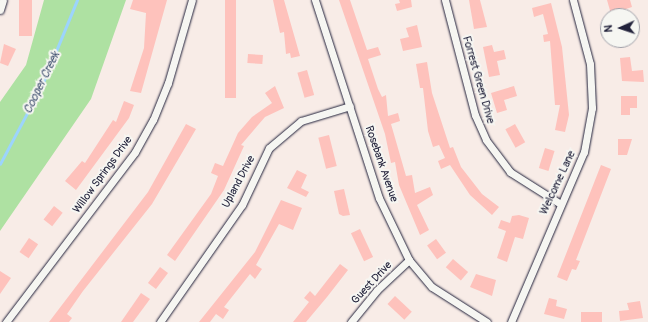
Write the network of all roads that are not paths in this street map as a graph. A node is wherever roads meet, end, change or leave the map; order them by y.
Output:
1 (3, 0) edge
2 (192, 0) edge
3 (315, 0) edge
4 (445, 0) edge
5 (573, 0) edge
6 (0, 10) edge
7 (350, 106) junction
8 (559, 203) junction
9 (409, 260) junction
10 (6, 322) edge
11 (160, 322) edge
12 (351, 322) edge
13 (487, 322) edge
14 (511, 322) edge

1 - 6 street
2 - 10 street, Willow Springs Drive
3 - 7 street, Rosebank Avenue
4 - 8 street, Forrest Green Drive
5 - 8 street, Welcome Lane
7 - 9 street, Rosebank Avenue
7 - 11 street, Upland Drive
8 - 14 street, Welcome Lane
9 - 12 street, Guest Drive
9 - 13 street, Rosebank Avenue

